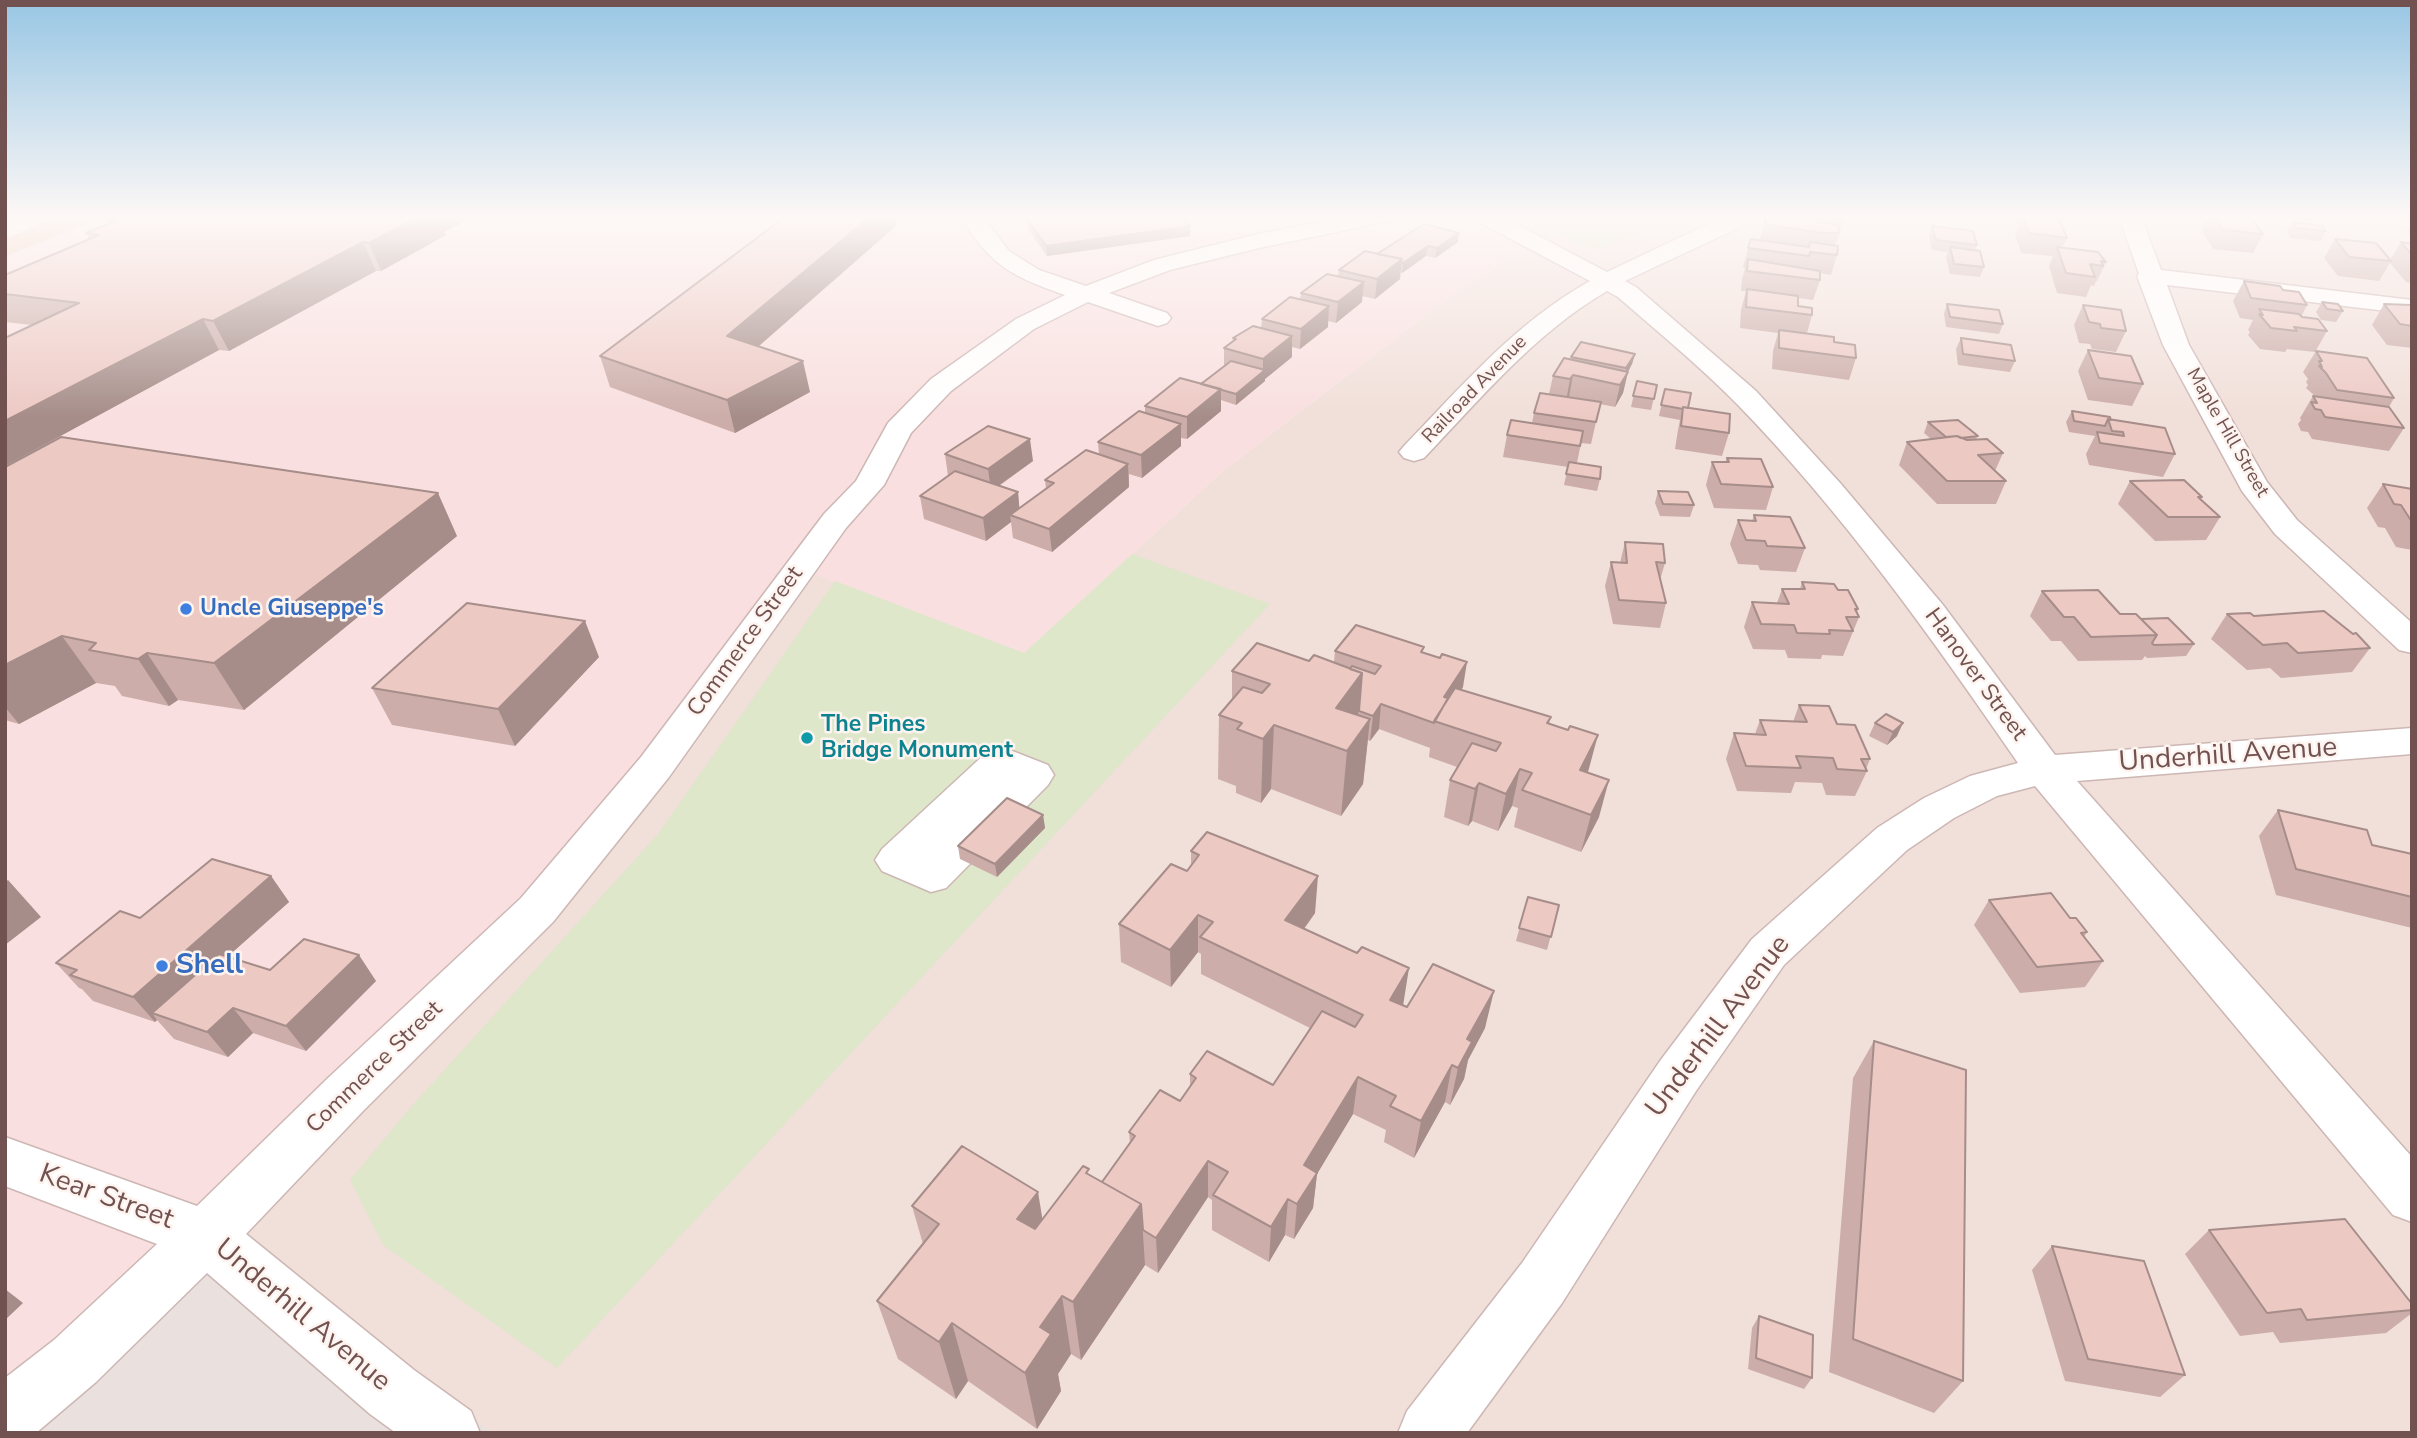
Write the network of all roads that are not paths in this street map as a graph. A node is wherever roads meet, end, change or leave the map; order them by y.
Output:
1 (1054, 283) edge
2 (1115, 283) edge
3 (1605, 283) edge
4 (1609, 283) edge
5 (2152, 283) edge
6 (2216, 283) edge
7 (1086, 294) junction
8 (2412, 307) edge
9 (1158, 318) dead end
10 (1414, 452) dead end
11 (2412, 642) edge
12 (2412, 741) edge
13 (2044, 770) junction
14 (5, 1161) edge
15 (2412, 1197) edge
16 (206, 1236) junction
17 (5, 1418) edge
18 (449, 1433) edge
19 (1429, 1433) edge

1 - 7 street
2 - 7 street, Commerce Street
3 - 10 street, Railroad Avenue
4 - 13 street, Hanover Street
5 - 11 street, Maple Hill Street
6 - 8 street
7 - 9 street
7 - 16 street, Commerce Street
12 - 13 street, Underhill Avenue
13 - 15 street, Hanover Street
13 - 19 street, Underhill Avenue
14 - 16 street, Kear Street
16 - 17 street, Underhill Avenue
16 - 18 street, Underhill Avenue

